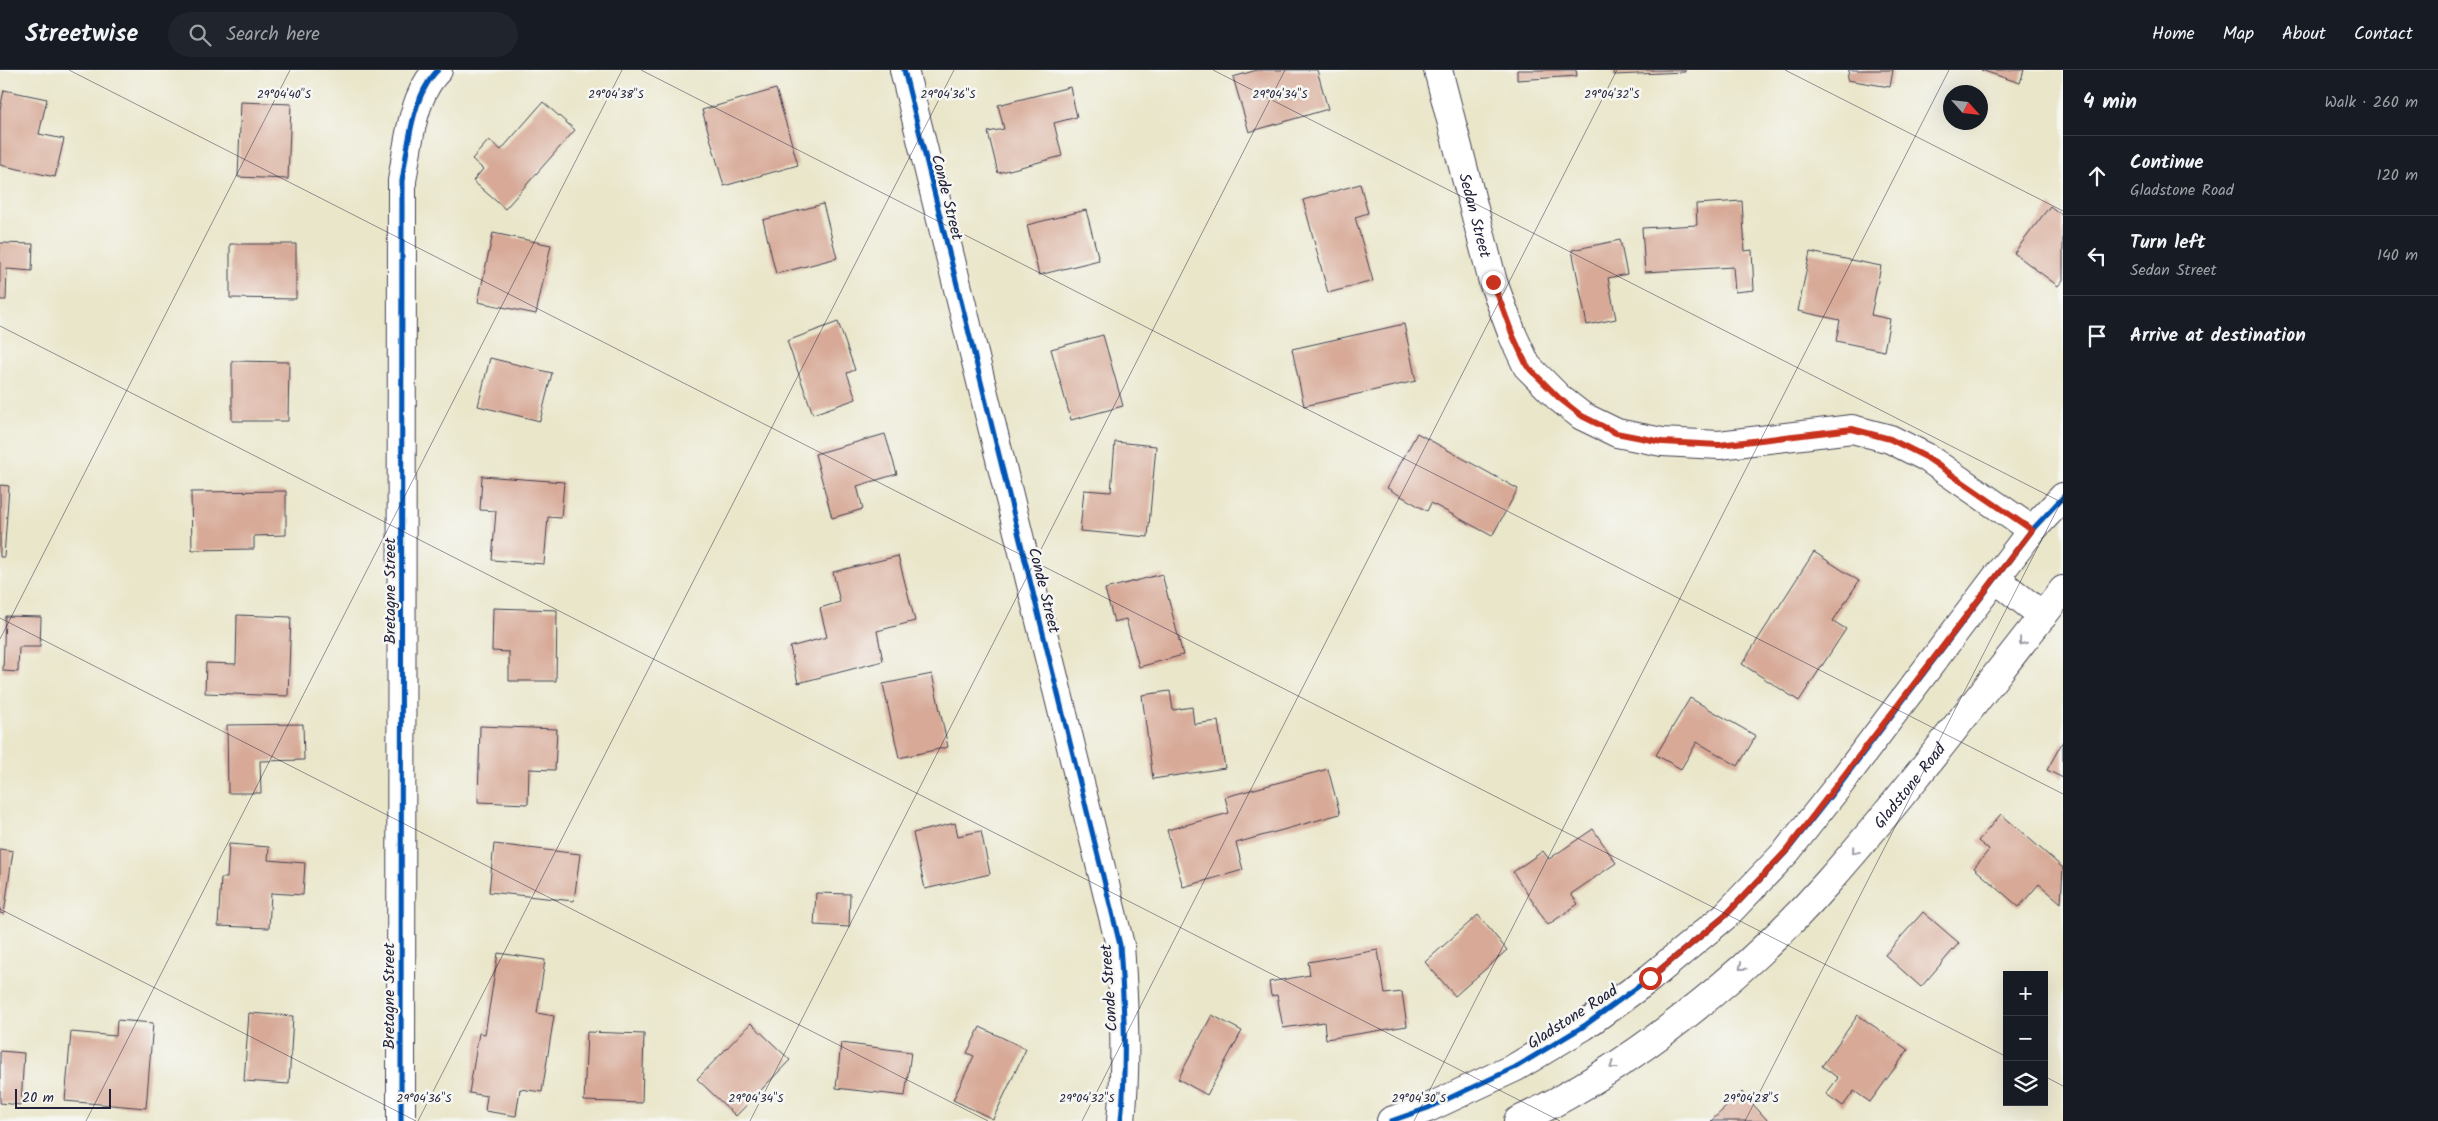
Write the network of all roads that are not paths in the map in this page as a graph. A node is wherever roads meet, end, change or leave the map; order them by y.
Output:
1 (438, 70) edge
2 (904, 70) edge
3 (1438, 70) edge
4 (2063, 497) edge
5 (2032, 530) junction
6 (1996, 579) junction
7 (2063, 590) edge
8 (2043, 616) junction
9 (400, 1121) edge
10 (1121, 1121) edge
11 (1391, 1121) edge
12 (1518, 1121) edge

1 - 9 street, Bretagne Street
2 - 10 street, Conde Street
3 - 5 street, Sedan Street
4 - 5 street, Gladstone Road
5 - 6 street, Gladstone Road
6 - 8 street
6 - 11 street, Gladstone Road
7 - 8 street, Gladstone Road
8 -> 12 street, Gladstone Road

